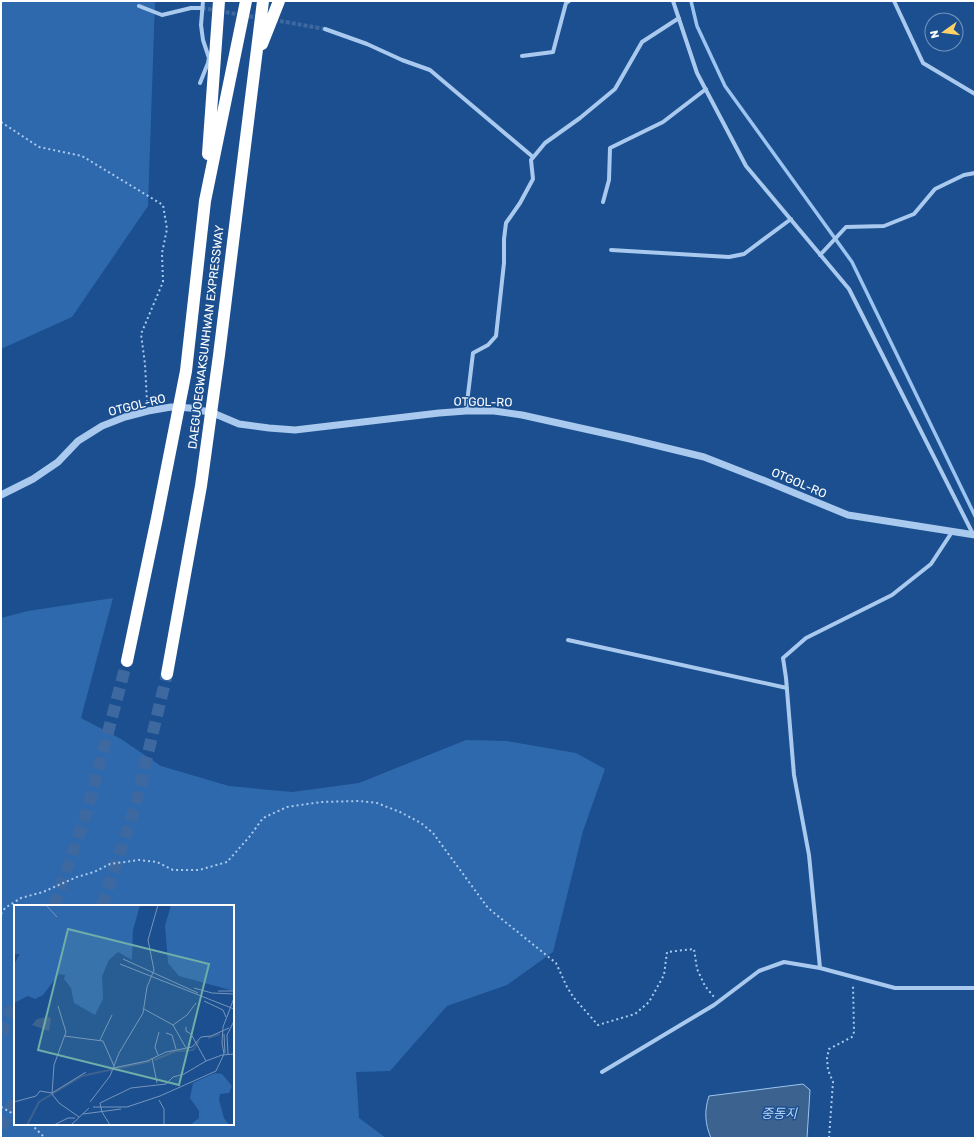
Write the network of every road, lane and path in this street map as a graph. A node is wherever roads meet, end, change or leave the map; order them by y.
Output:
1 (203, 1) edge
2 (219, 1) edge
3 (246, 1) edge
4 (263, 1) edge
5 (279, 1) edge
6 (568, 1) edge
7 (673, 1) edge
8 (894, 1) edge
9 (139, 6) dead end
10 (202, 8) junction
11 (679, 18) junction
12 (324, 29) tunnel mouth
13 (522, 56) dead end
14 (255, 62) junction
15 (200, 83) dead end
16 (706, 88) junction
17 (975, 94) edge
18 (1, 122) edge
19 (533, 157) junction
20 (975, 173) edge
21 (205, 201) junction
22 (603, 202) dead end
23 (791, 219) junction
24 (611, 250) dead end
25 (820, 255) junction
26 (148, 411) junction
27 (466, 411) junction
28 (1, 495) edge
29 (952, 532) junction
30 (974, 535) edge
31 (568, 640) dead end
32 (127, 661) tunnel mouth
33 (167, 674) tunnel mouth
34 (787, 688) junction
35 (1, 914) edge
36 (820, 968) junction
37 (852, 976) junction
38 (975, 988) edge
39 (718, 1002) junction
40 (602, 1072) dead end
41 (1, 1107) edge
42 (14, 1114) edge
43 (32, 1125) edge
44 (45, 1138) edge
45 (828, 1138) edge

1 - 10 street
2 - 21 highway
3 - 21 highway, DAEGUOEGWAKSUNHWAN EXPRESSWAY
4 - 14 highway, DAEGUOEGWAKSUNHWAN EXPRESSWAY
5 - 14 highway
6 - 13 street
7 - 11 street
8 - 17 street
9 - 10 street
10 - 15 street
11 - 16 street
11 - 19 street
12 - 19 street
14 - 33 highway, DAEGUOEGWAKSUNHWAN EXPRESSWAY
16 - 22 street
16 - 23 street
18 - 26 path
19 - 27 street
20 - 25 street
21 - 32 highway, DAEGUOEGWAKSUNHWAN EXPRESSWAY
23 - 24 street
23 - 25 street
25 - 30 street
26 - 27 street, OTGOL-RO
26 - 28 street, OTGOL-RO
27 - 29 street, OTGOL-RO
29 - 30 street, OTGOL-RO
29 - 34 street
31 - 34 street
34 - 36 street
35 - 39 path
36 - 37 street
36 - 39 street
37 - 38 street
37 - 45 path
39 - 40 street
41 - 42 path
43 - 44 path

